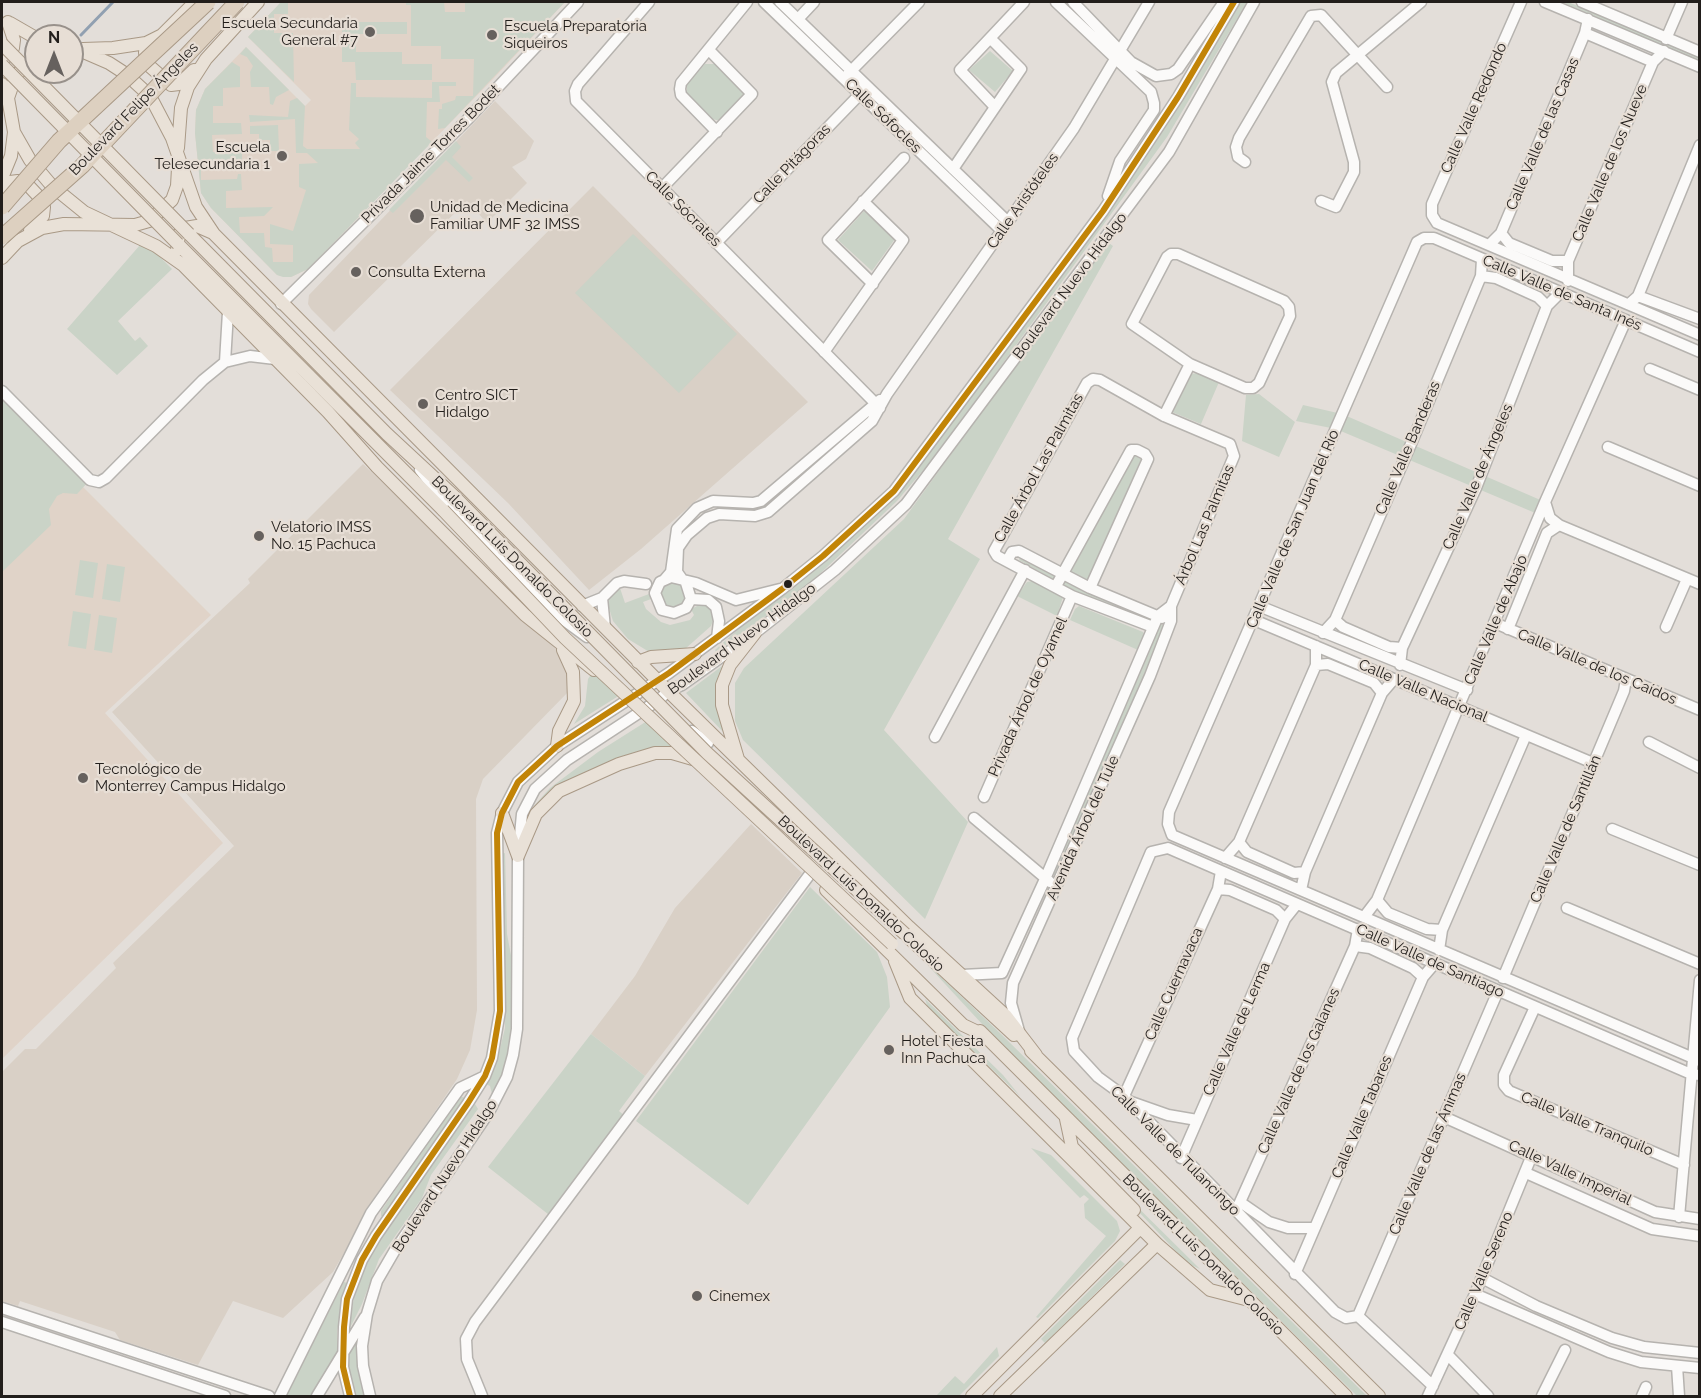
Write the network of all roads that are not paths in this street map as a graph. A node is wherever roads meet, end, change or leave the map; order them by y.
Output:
1 (195, 2) edge
2 (208, 2) edge
3 (237, 2) edge
4 (258, 2) edge
5 (579, 2) edge
6 (649, 2) edge
7 (747, 2) edge
8 (764, 2) edge
9 (780, 2) edge
10 (814, 2) edge
11 (919, 2) edge
12 (1024, 2) edge
13 (1056, 2) edge
14 (1073, 2) edge
15 (1149, 2) edge
16 (1224, 2) edge
17 (1234, 2) edge
18 (1254, 2) edge
19 (1421, 2) edge
20 (1521, 2) edge
21 (1545, 2) edge
22 (1582, 2) edge
23 (1682, 2) edge
24 (798, 19) junction
25 (1588, 19) junction
26 (5, 20) edge
27 (24, 31) edge
28 (1586, 33) junction
29 (162, 35) junction
30 (990, 38) junction
31 (1666, 39) junction
32 (2, 44) edge
33 (84, 49) edge
34 (709, 50) junction
35 (1664, 51) junction
36 (1700, 52) edge
37 (84, 53) edge
38 (1358, 53) junction
39 (1119, 54) junction
40 (2, 59) edge
41 (206, 59) junction
42 (1653, 62) junction
43 (2, 65) edge
44 (1700, 67) edge
45 (24, 68) edge
46 (1138, 72) junction
47 (848, 75) junction
48 (2, 84) edge
49 (1387, 87) dead end
50 (864, 90) junction
51 (4, 98) edge
52 (995, 107) junction
53 (14, 132) junction
54 (717, 132) junction
55 (1700, 145) edge
56 (178, 156) junction
57 (904, 158) dead end
58 (1245, 162) dead end
59 (953, 169) junction
60 (2, 178) edge
61 (662, 188) junction
62 (2, 190) edge
63 (863, 201) junction
64 (1321, 201) dead end
65 (2, 207) edge
66 (1103, 211) junction
67 (1432, 215) joint
68 (111, 226) junction
69 (1004, 226) junction
70 (1501, 233) junction
71 (214, 234) junction
72 (2, 237) edge
73 (1424, 238) joint
74 (18, 241) junction
75 (716, 243) junction
76 (1489, 245) junction
77 (2, 258) edge
78 (1482, 259) junction
79 (1568, 261) junction
80 (1526, 263) junction
81 (183, 265) junction
82 (1520, 274) junction
83 (1481, 276) junction
84 (1568, 281) junction
85 (873, 284) junction
86 (1561, 292) junction
87 (1638, 296) junction
88 (281, 304) junction
89 (1629, 304) junction
90 (1547, 306) junction
91 (228, 312) junction
92 (1700, 319) edge
93 (1626, 320) junction
94 (1700, 335) edge
95 (824, 352) junction
96 (1700, 352) edge
97 (275, 359) junction
98 (225, 362) junction
99 (1190, 363) junction
100 (1650, 369) dead end
101 (1700, 390) edge
102 (2, 391) edge
103 (878, 405) junction
104 (1164, 416) junction
105 (410, 432) junction
106 (1608, 447) dead end
107 (402, 448) junction
108 (432, 477) junction
109 (388, 478) junction
110 (1700, 486) edge
111 (1545, 502) junction
112 (443, 510) junction
113 (1559, 525) junction
114 (1007, 561) junction
115 (1025, 570) junction
116 (1062, 574) junction
117 (1688, 579) junction
118 (663, 581) junction
119 (684, 581) junction
120 (646, 584) junction
121 (1700, 585) edge
122 (1056, 586) junction
123 (1090, 588) junction
124 (782, 589) junction
125 (1072, 596) junction
126 (602, 597) junction
127 (655, 599) junction
128 (691, 599) junction
129 (1115, 599) junction
130 (582, 606) junction
131 (1171, 606) junction
132 (1259, 606) junction
133 (1110, 611) junction
134 (1158, 616) junction
135 (1254, 620) junction
136 (1335, 620) junction
137 (1171, 621) junction
138 (1495, 623) junction
139 (1153, 627) junction
140 (1666, 627) dead end
141 (605, 628) junction
142 (1508, 629) junction
143 (755, 633) junction
144 (1323, 633) junction
145 (717, 638) junction
146 (558, 644) junction
147 (1316, 646) junction
148 (1402, 648) junction
149 (1361, 649) junction
150 (695, 654) junction
151 (639, 662) junction
152 (1355, 663) junction
153 (1400, 664) junction
154 (1316, 666) junction
155 (1394, 679) junction
156 (1626, 679) junction
157 (653, 684) junction
158 (1467, 690) junction
159 (1382, 693) junction
160 (664, 695) junction
161 (632, 699) junction
162 (1459, 707) junction
163 (643, 710) junction
164 (1700, 710) edge
165 (1527, 735) junction
166 (935, 737) dead end
167 (1649, 742) dead end
168 (708, 743) junction
169 (557, 746) junction
170 (728, 750) junction
171 (697, 760) junction
172 (738, 760) junction
173 (1593, 763) junction
174 (1700, 768) edge
175 (707, 771) junction
176 (984, 797) dead end
177 (502, 813) junction
178 (974, 818) dead end
179 (1168, 824) joint
180 (1612, 829) dead end
181 (1239, 842) junction
182 (1160, 848) joint
183 (518, 856) junction
184 (1225, 858) junction
185 (1700, 865) edge
186 (1221, 871) junction
187 (1305, 872) junction
188 (810, 874) junction
189 (1264, 874) junction
190 (1045, 879) junction
191 (1057, 886) junction
192 (1258, 888) junction
193 (1218, 889) junction
194 (1301, 891) junction
195 (1038, 894) junction
196 (1377, 900) junction
197 (1050, 902) junction
198 (1297, 904) junction
199 (1567, 908) dead end
200 (1364, 917) junction
201 (1285, 919) junction
202 (1358, 929) junction
203 (1442, 930) junction
204 (1400, 934) junction
205 (1396, 945) junction
206 (1355, 946) junction
207 (1439, 950) junction
208 (894, 957) junction
209 (1435, 963) junction
210 (1700, 964) edge
211 (1002, 973) junction
212 (962, 975) junction
213 (1423, 977) junction
214 (1503, 978) junction
215 (1700, 980) edge
216 (1013, 983) junction
217 (1498, 991) junction
218 (1535, 1006) junction
219 (984, 1035) junction
220 (1021, 1037) junction
221 (1035, 1055) junction
222 (1696, 1061) edge
223 (1695, 1074) edge
224 (485, 1076) junction
225 (457, 1092) junction
226 (473, 1094) junction
227 (1126, 1099) junction
228 (489, 1113) junction
229 (1444, 1117) junction
230 (1066, 1119) junction
231 (1197, 1120) junction
232 (1532, 1155) junction
233 (1181, 1158) junction
234 (1684, 1165) junction
235 (1526, 1173) junction
236 (379, 1202) junction
237 (1238, 1207) junction
238 (1679, 1217) junction
239 (1700, 1219) edge
240 (1140, 1228) junction
241 (1314, 1228) junction
242 (376, 1236) junction
243 (1700, 1236) edge
244 (1157, 1244) junction
245 (349, 1255) junction
246 (362, 1260) junction
247 (1295, 1274) junction
248 (1482, 1278) junction
249 (1475, 1294) junction
250 (1250, 1300) junction
251 (2, 1308) edge
252 (367, 1314) junction
253 (1358, 1316) junction
254 (2, 1322) edge
255 (1565, 1350) dead end
256 (343, 1352) junction
257 (1700, 1353) edge
258 (1448, 1356) junction
259 (1677, 1366) junction
260 (1700, 1368) edge
261 (1433, 1386) junction
262 (225, 1396) edge
263 (269, 1396) edge
264 (280, 1396) edge
265 (317, 1396) edge
266 (350, 1396) edge
267 (370, 1396) edge
268 (482, 1396) edge
269 (972, 1396) edge
270 (1000, 1396) edge
271 (1346, 1396) edge
272 (1379, 1396) edge
273 (1428, 1396) edge
274 (1488, 1396) edge
275 (1542, 1396) edge
276 (1679, 1396) edge

1 - 29 main road
2 - 65 highway, Boulevard Felipe Ángeles, bridge
3 - 72 highway, Boulevard Felipe Ángeles, bridge
4 - 41 main road
5 - 88 street, Privada Jaime Torres Bodet
6 - 61 street, Calle Sócrates
7 - 34 street
8 - 47 street, Calle Sófocles
9 - 24 street, Calle Sófocles
10 - 24 street
11 - 47 street
12 - 30 street
13 - 39 street
14 - 39 street
15 - 39 street, Calle Aristóteles
16 - 46 street
17 - 66 street, Boulevard Nuevo Hidalgo
18 - 143 street, Boulevard Nuevo Hidalgo
19 - 38 street
20 - 67 street, Calle Valle Redondo
21 - 25 street
22 - 31 street
23 - 31 street
24 - 47 street, Calle Sófocles
25 - 28 street, Calle Valle de las Casas
25 - 35 street
26 - 27 main road
26 - 40 main road
28 - 42 street
28 - 70 street, Calle Valle de las Casas
29 - 33 main road
29 - 41 main road
30 - 52 street
30 - 52 street
31 - 36 street
32 - 107 main road, Boulevard Luis Donaldo Colosio, bridge
34 - 54 street
34 - 54 street
35 - 42 street, Calle Valle de los Nueve
35 - 44 street
37 - 56 main road, Boulevard Luis Donaldo Colosio
38 - 49 street
38 - 58 street
38 - 64 street
39 - 46 street
39 - 69 street, Calle Aristóteles
41 - 56 main road
42 - 79 street, Calle Valle de los Nueve
43 - 112 main road, Boulevard Luis Donaldo Colosio, bridge
45 - 51 main road
46 - 66 street
47 - 50 street, Calle Sófocles
48 - 51 main road, Boulevard Luis Donaldo Colosio
50 - 59 street, Calle Sófocles
50 - 69 street, Calle Sófocles
50 - 75 street, Calle Pitágoras
51 - 53 main road, Boulevard Luis Donaldo Colosio
52 - 59 street
53 - 60 main road
53 - 68 main road, Boulevard Luis Donaldo Colosio
54 - 61 street
55 - 87 street
56 - 68 main road
56 - 71 main road, Boulevard Luis Donaldo Colosio
57 - 63 street
59 - 69 street, Calle Sófocles
61 - 75 street, Calle Sócrates
62 - 74 main road
63 - 85 street
63 - 85 street
66 - 124 street, Boulevard Nuevo Hidalgo
67 - 76 street, Calle Valle de Santa Inés
68 - 74 main road
68 - 81 main road, Boulevard Luis Donaldo Colosio
69 - 103 street, Calle Aristóteles
70 - 76 street, Calle Valle de las Casas
70 - 79 street
71 - 81 main road
71 - 88 main road, Boulevard Luis Donaldo Colosio
73 - 78 street, Calle Valle de Santa Inés
73 - 132 street, Calle Valle de San Juan del Río
74 - 77 main road
75 - 95 street, Calle Sócrates
76 - 80 street, Calle Valle de Santa Inés
78 - 82 street, Calle Valle de Santa Inés
78 - 83 street, Calle Valle Banderas
79 - 84 street, Calle Valle de los Nueve
80 - 82 street
80 - 84 street, Calle Valle de Santa Inés
81 - 91 main road, Boulevard Luis Donaldo Colosio
82 - 86 street, Calle Valle de Santa Inés
83 - 90 street
83 - 136 street, Calle Valle Banderas
84 - 89 street, Calle Valle de Santa Inés
85 - 95 street
86 - 90 street, Calle Valle de Ángeles
86 - 93 street, Calle Valle de Santa Inés
87 - 89 street
87 - 92 street
88 - 105 main road, Boulevard Luis Donaldo Colosio
89 - 94 street, Calle Valle de Santa Inés
90 - 148 street, Calle Valle de Ángeles
91 - 97 main road, Boulevard Luis Donaldo Colosio
91 - 98 street
93 - 96 street, Calle Valle de Santa Inés
93 - 111 street, Calle Valle de Abajo
95 - 103 street, Calle Sócrates
97 - 98 street
97 - 109 main road, Boulevard Luis Donaldo Colosio
98 - 102 street
99 - 99 street
99 - 104 street
100 - 101 street
103 - 118 street, Calle Aristóteles
103 - 119 street, Calle Aristóteles
104 - 114 street, Calle Árbol Las Palmitas
104 - 131 street, Árbol Las Palmitas
105 - 108 main road
105 - 130 main road, Boulevard Luis Donaldo Colosio
106 - 110 street
107 - 108 main road, Boulevard Luis Donaldo Colosio
107 - 157 street
108 - 221 main road, Boulevard Luis Donaldo Colosio, bridge
109 - 112 main road
109 - 146 main road, Boulevard Luis Donaldo Colosio
111 - 113 street
111 - 138 street, Calle Valle de Abajo
112 - 219 main road, Boulevard Luis Donaldo Colosio, bridge
113 - 117 street
113 - 142 street, Calle Valle de Abajo
114 - 115 street
114 - 116 street
115 - 122 street
115 - 166 street
116 - 122 street
116 - 123 street
116 - 123 street
117 - 121 street
117 - 140 street
118 - 119 street
118 - 120 street
118 - 127 street
119 - 124 street
119 - 128 street
120 - 126 street
120 - 127 street
122 - 125 street
123 - 129 street
124 - 145 street, Boulevard Nuevo Hidalgo
125 - 133 street
125 - 176 street, Privada Árbol de Oyamel
126 - 130 street
126 - 141 street
127 - 128 street
128 - 145 street
129 - 133 street
129 - 134 street
130 - 141 main road, Boulevard Luis Donaldo Colosio
131 - 134 street, Árbol Las Palmitas
131 - 137 street, Árbol Las Palmitas
132 - 135 street, Calle Valle de San Juan del Río
132 - 144 street, Calle Valle Nacional
133 - 139 street
134 - 137 street
134 - 139 street, Avenida Árbol del Tule
135 - 147 street, Calle Valle Nacional
135 - 179 street, Calle Valle de San Juan del Río
136 - 144 street, Calle Valle Banderas
136 - 148 street
137 - 191 street, Avenida Árbol del Tule
138 - 142 street, Calle Valle de los Caídos
138 - 158 street, Calle Valle de Abajo
139 - 190 street, Avenida Árbol del Tule
141 - 151 main road, Boulevard Luis Donaldo Colosio
142 - 156 street, Calle Valle de los Caídos
143 - 160 street, Boulevard Nuevo Hidalgo
143 - 172 main road
144 - 149 street, Calle Valle Nacional
145 - 150 street, Boulevard Nuevo Hidalgo
146 - 161 main road, Boulevard Luis Donaldo Colosio
146 - 169 main road
147 - 152 street, Calle Valle Nacional
147 - 154 street
148 - 153 street, Calle Valle de Ángeles
149 - 152 street
149 - 153 street, Calle Valle Nacional
150 - 151 main road
150 - 157 street, Boulevard Nuevo Hidalgo
151 - 157 main road, Boulevard Luis Donaldo Colosio
152 - 155 street, Calle Valle Nacional
153 - 158 street, Calle Valle Nacional
154 - 159 street
154 - 181 street
155 - 159 street
155 - 162 street, Calle Valle Nacional
156 - 164 street, Calle Valle de los Caídos
156 - 173 street, Calle Valle de Santillán
157 - 160 main road, Boulevard Luis Donaldo Colosio
157 - 161 street, Boulevard Nuevo Hidalgo
158 - 162 street, Calle Valle de Abajo
159 - 187 street
160 - 163 street, Boulevard Nuevo Hidalgo
160 - 168 street
160 - 170 main road, Boulevard Luis Donaldo Colosio
161 - 163 main road, Boulevard Luis Donaldo Colosio
161 - 169 street, Boulevard Nuevo Hidalgo
162 - 165 street, Calle Valle Nacional
162 - 196 street, Calle Valle de Abajo
163 - 171 main road, Boulevard Luis Donaldo Colosio
163 - 183 street, Boulevard Nuevo Hidalgo
165 - 173 street, Calle Valle Nacional
165 - 203 street
167 - 174 street
168 - 170 main road
168 - 175 main road
169 - 177 street, Boulevard Nuevo Hidalgo
170 - 172 main road, Boulevard Luis Donaldo Colosio
171 - 175 main road, Boulevard Luis Donaldo Colosio
171 - 183 main road
172 - 212 main road, Boulevard Luis Donaldo Colosio
173 - 214 street, Calle Valle de Santillán
175 - 188 main road, Boulevard Luis Donaldo Colosio
177 - 183 main road
177 - 224 street, Boulevard Nuevo Hidalgo
178 - 190 street
179 - 184 street, Calle Valle de Santiago
180 - 185 street
181 - 184 street
181 - 187 street
182 - 186 street, Calle Valle de Santiago
182 - 227 street, Calle Valle de Tulancingo
183 - 228 street, Boulevard Nuevo Hidalgo
184 - 189 street, Calle Valle de Santiago
186 - 192 street, Calle Valle de Santiago
186 - 193 street, Calle Cuernavaca
187 - 194 street
188 - 208 main road, Boulevard Luis Donaldo Colosio
188 - 268 street
189 - 192 street
189 - 194 street, Calle Valle de Santiago
190 - 191 street
190 - 195 street, Avenida Árbol del Tule
191 - 197 street, Avenida Árbol del Tule
192 - 198 street, Calle Valle de Santiago
193 - 201 street
193 - 227 street, Calle Cuernavaca
194 - 200 street, Calle Valle de Santiago
195 - 197 street
195 - 211 street, Avenida Árbol del Tule
196 - 200 street, Calle Valle de Abajo
196 - 203 street
197 - 216 street, Avenida Árbol del Tule
198 - 201 street, Calle Valle de Lerma
198 - 202 street, Calle Valle de Santiago
199 - 210 street
200 - 204 street, Calle Valle de Santiago
201 - 231 street, Calle Valle de Lerma
202 - 205 street, Calle Valle de Santiago
202 - 206 street, Calle Valle de los Galanes
203 - 207 street
204 - 205 street
204 - 207 street, Calle Valle de Santiago
205 - 209 street, Calle Valle de Santiago
206 - 213 street
206 - 237 street, Calle Valle de los Galanes
207 - 214 street, Calle Valle de Santiago
208 - 219 main road, Boulevard Luis Donaldo Colosio
208 - 240 main road
209 - 213 street, Calle Valle Tabares
209 - 217 street, Calle Valle de Santiago
211 - 212 street
211 - 216 street
212 - 220 main road, Boulevard Luis Donaldo Colosio
213 - 241 street, Calle Valle Tabares
214 - 222 street, Calle Valle de Santiago
215 - 222 street
216 - 220 street, Avenida Árbol del Tule
217 - 218 street, Calle Valle de Santiago
217 - 229 street, Calle Valle de las Ánimas
218 - 223 street, Calle Valle de Santiago
218 - 234 street, Calle Valle Tranquilo
219 - 230 main road, Boulevard Luis Donaldo Colosio
220 - 221 main road, Boulevard Luis Donaldo Colosio
221 - 272 main road, Boulevard Luis Donaldo Colosio
222 - 223 street
223 - 234 street
224 - 225 street, Boulevard Nuevo Hidalgo
224 - 226 street, Boulevard Nuevo Hidalgo
225 - 226 street
225 - 236 street, Boulevard Nuevo Hidalgo
226 - 228 street
226 - 242 street, Boulevard Nuevo Hidalgo
227 - 231 street
227 - 233 street, Calle Valle de Tulancingo
228 - 252 street, Boulevard Nuevo Hidalgo
229 - 232 street, Calle Valle Imperial
229 - 253 street, Calle Valle de las Ánimas
230 - 240 main road
230 - 250 main road, Boulevard Luis Donaldo Colosio
231 - 233 street, Calle Valle de Lerma
232 - 235 street, Calle Valle Sereno
232 - 238 street, Calle Valle Imperial
233 - 237 street, Calle Valle de Tulancingo
234 - 238 street
235 - 243 street, Calle Valle Imperial
235 - 248 street, Calle Valle Sereno
236 - 242 street
236 - 245 street, Boulevard Nuevo Hidalgo
237 - 241 street
237 - 247 street, Calle Valle de Tulancingo
238 - 239 street, Calle Valle Imperial
240 - 244 main road
240 - 269 main road
241 - 247 street, Calle Valle Tabares
242 - 246 street, Boulevard Nuevo Hidalgo
244 - 250 main road
244 - 270 main road
245 - 246 street
245 - 264 street, Boulevard Nuevo Hidalgo
246 - 256 street, Boulevard Nuevo Hidalgo
247 - 253 street, Calle Valle de Tulancingo
248 - 249 street, Calle Valle Sereno
248 - 257 street
249 - 258 street, Calle Valle Sereno
249 - 259 street
250 - 271 main road, Boulevard Luis Donaldo Colosio
251 - 263 street
252 - 256 street, Boulevard Nuevo Hidalgo
252 - 267 street, Boulevard Nuevo Hidalgo
253 - 261 street, Calle Valle de Tulancingo
254 - 262 street
255 - 275 street
256 - 265 street, Boulevard Nuevo Hidalgo
256 - 266 street, Boulevard Nuevo Hidalgo
258 - 261 street, Calle Valle Sereno
258 - 274 street
259 - 260 street
259 - 276 street
261 - 273 street

